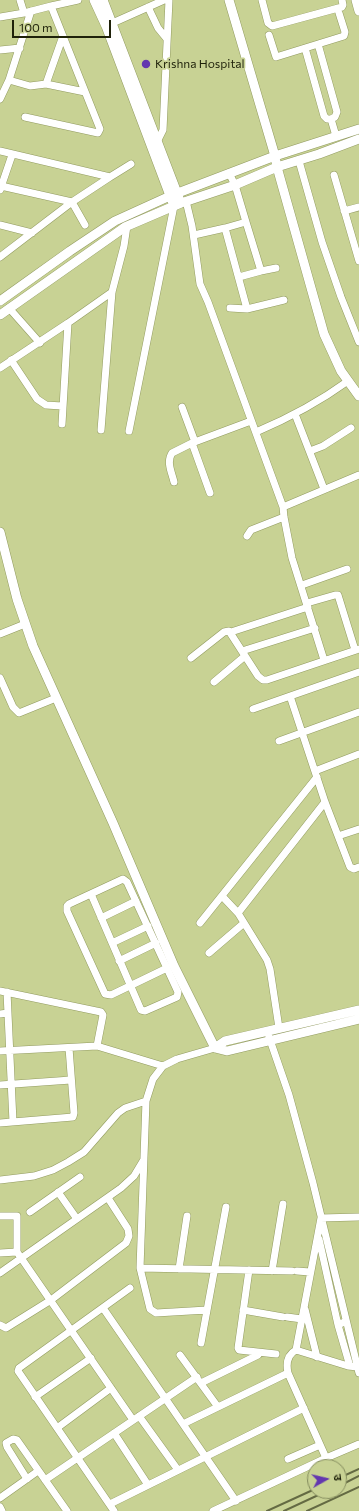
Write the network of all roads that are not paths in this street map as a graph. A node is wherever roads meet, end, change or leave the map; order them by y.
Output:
1 (20, 0) edge
2 (78, 0) edge
3 (94, 0) edge
4 (102, 0) edge
5 (164, 0) edge
6 (168, 0) edge
7 (230, 0) edge
8 (342, 0) edge
9 (356, 0) edge
10 (265, 1) edge
11 (51, 6) junction
12 (148, 7) junction
13 (359, 11) edge
14 (28, 12) junction
15 (339, 13) dead end
16 (0, 17) edge
17 (109, 24) junction
18 (269, 35) dead end
19 (63, 36) junction
20 (167, 39) junction
21 (318, 44) junction
22 (20, 48) junction
23 (305, 48) junction
24 (0, 50) edge
25 (9, 80) junction
26 (46, 84) junction
27 (85, 92) junction
28 (0, 99) edge
29 (25, 117) dead end
30 (331, 119) junction
31 (359, 129) edge
32 (336, 136) junction
33 (359, 139) edge
34 (157, 142) junction
35 (0, 151) edge
36 (12, 155) junction
37 (275, 156) junction
38 (299, 161) junction
39 (131, 164) dead end
40 (277, 167) junction
41 (229, 173) junction
42 (334, 175) dead end
43 (110, 177) junction
44 (235, 186) junction
45 (1, 188) edge
46 (173, 194) junction
47 (72, 202) junction
48 (180, 204) junction
49 (359, 207) edge
50 (344, 211) junction
51 (246, 222) junction
52 (0, 225) edge
53 (85, 225) dead end
54 (127, 226) junction
55 (225, 228) junction
56 (32, 233) junction
57 (194, 235) junction
58 (358, 253) edge
59 (0, 257) edge
60 (359, 261) edge
61 (276, 268) dead end
62 (261, 271) junction
63 (239, 277) junction
64 (112, 292) junction
65 (4, 295) edge
66 (284, 300) dead end
67 (0, 301) edge
68 (9, 308) junction
69 (230, 308) dead end
70 (247, 309) junction
71 (0, 315) edge
72 (68, 323) junction
73 (359, 342) edge
74 (40, 343) junction
75 (11, 360) junction
76 (0, 368) edge
77 (348, 381) junction
78 (359, 396) edge
79 (62, 406) junction
80 (182, 407) dead end
81 (295, 414) junction
82 (251, 421) junction
83 (62, 424) dead end
84 (351, 428) dead end
85 (101, 430) dead end
86 (129, 431) dead end
87 (256, 432) junction
88 (193, 443) junction
89 (310, 451) junction
90 (359, 475) edge
91 (174, 482) dead end
92 (324, 489) junction
93 (210, 492) dead end
94 (284, 507) junction
95 (284, 517) junction
96 (0, 532) edge
97 (247, 536) dead end
98 (347, 569) dead end
99 (302, 585) junction
100 (308, 605) junction
101 (25, 624) junction
102 (315, 628) junction
103 (231, 632) junction
104 (0, 634) edge
105 (357, 650) edge
106 (244, 653) junction
107 (191, 658) dead end
108 (324, 660) junction
109 (359, 672) edge
110 (0, 678) edge
111 (214, 682) dead end
112 (290, 696) junction
113 (56, 698) junction
114 (254, 709) dead end
115 (359, 712) edge
116 (302, 733) junction
117 (279, 741) dead end
118 (359, 754) edge
119 (316, 774) junction
120 (325, 802) junction
121 (359, 829) edge
122 (338, 836) junction
123 (359, 867) edge
124 (91, 894) junction
125 (222, 896) junction
126 (136, 901) junction
127 (238, 913) junction
128 (101, 918) junction
129 (244, 922) junction
130 (200, 923) dead end
131 (148, 926) junction
132 (156, 934) junction
133 (112, 943) junction
134 (156, 943) junction
135 (209, 954) dead end
136 (119, 960) junction
137 (167, 968) junction
138 (130, 986) junction
139 (4, 992) edge
140 (359, 1010) edge
141 (8, 1013) junction
142 (0, 1014) edge
143 (359, 1019) edge
144 (279, 1028) junction
145 (268, 1031) junction
146 (270, 1042) junction
147 (97, 1046) junction
148 (69, 1048) junction
149 (215, 1048) junction
150 (10, 1050) junction
151 (0, 1051) edge
152 (163, 1066) junction
153 (71, 1080) junction
154 (11, 1085) junction
155 (0, 1086) edge
156 (146, 1101) junction
157 (13, 1122) junction
158 (0, 1123) edge
159 (144, 1158) junction
160 (80, 1177) dead end
161 (0, 1180) edge
162 (58, 1192) junction
163 (108, 1198) junction
164 (283, 1204) dead end
165 (226, 1207) dead end
166 (30, 1212) dead end
167 (0, 1216) edge
168 (186, 1216) dead end
169 (359, 1217) edge
170 (321, 1218) junction
171 (77, 1219) junction
172 (318, 1237) junction
173 (0, 1253) edge
174 (20, 1255) junction
175 (140, 1268) junction
176 (179, 1269) junction
177 (214, 1270) junction
178 (249, 1270) junction
179 (272, 1271) junction
180 (310, 1272) junction
181 (0, 1274) edge
182 (130, 1288) dead end
183 (51, 1300) junction
184 (304, 1306) junction
185 (103, 1308) junction
186 (207, 1310) junction
187 (244, 1310) junction
188 (302, 1319) junction
189 (346, 1322) junction
190 (338, 1325) junction
191 (0, 1326) edge
192 (72, 1330) junction
193 (201, 1343) dead end
194 (296, 1350) junction
195 (276, 1354) dead end
196 (180, 1355) dead end
197 (258, 1355) dead end
198 (317, 1357) junction
199 (91, 1358) junction
200 (348, 1366) junction
201 (358, 1370) edge
202 (288, 1373) junction
203 (199, 1380) junction
204 (111, 1388) junction
205 (35, 1397) junction
206 (165, 1398) junction
207 (218, 1407) junction
208 (304, 1408) junction
209 (136, 1418) junction
210 (183, 1424) junction
211 (57, 1428) junction
212 (114, 1433) junction
213 (359, 1444) edge
214 (320, 1445) junction
215 (206, 1456) junction
216 (78, 1458) junction
217 (326, 1458) junction
218 (288, 1459) dead end
219 (178, 1470) junction
220 (38, 1471) junction
221 (27, 1479) junction
222 (45, 1480) junction
223 (148, 1485) junction
224 (0, 1498) edge
225 (236, 1500) junction
226 (110, 1504) junction
227 (0, 1508) edge
228 (2, 1511) edge
229 (67, 1511) edge
230 (114, 1511) edge
231 (213, 1511) edge

1 - 14 street
2 - 11 street
3 - 17 street
4 - 17 street
5 - 12 street
6 - 20 street
7 - 37 street
8 - 10 street
9 - 13 street
11 - 14 street
11 - 19 street
12 - 17 street
12 - 20 street
14 - 16 street
14 - 22 street
15 - 21 street
17 - 34 street
17 - 46 street
18 - 23 street
19 - 26 street
19 - 27 street
20 - 34 street
21 - 23 street
21 - 30 street
22 - 24 street
22 - 25 street
23 - 30 street
25 - 26 street
25 - 28 street
26 - 27 street
27 - 29 street
30 - 32 street
31 - 32 street
32 - 37 street
33 - 38 street
34 - 46 street
35 - 36 street
36 - 43 street
36 - 45 street
37 - 40 street
37 - 41 street
38 - 40 street
38 - 73 street
39 - 43 street
40 - 44 street
40 - 77 street
41 - 44 street
41 - 46 street
42 - 50 street
43 - 47 street
44 - 48 street
44 - 51 street
45 - 47 street
46 - 48 street
46 - 65 street
47 - 53 street
47 - 56 street
48 - 54 street
48 - 57 street
48 - 86 street
49 - 50 street
50 - 58 street
51 - 55 street
51 - 62 street
52 - 56 street
54 - 64 street
54 - 68 street
55 - 57 street
55 - 63 street
56 - 59 street
57 - 82 street
58 - 60 street
61 - 62 street
62 - 63 street
63 - 70 street
64 - 72 street
64 - 85 street
65 - 67 street
66 - 70 street
68 - 71 street
68 - 74 street
69 - 70 street
72 - 74 street
72 - 79 street
74 - 75 street
75 - 76 street
75 - 79 street
77 - 78 street
77 - 81 street
79 - 83 street
80 - 88 street
81 - 87 street
81 - 89 street
82 - 87 street
82 - 88 street
84 - 89 street
87 - 94 street
88 - 91 street
88 - 93 street
89 - 92 street
90 - 92 street
92 - 94 street
94 - 95 street
95 - 97 street
95 - 99 street
96 - 101 street
98 - 99 street
99 - 100 street
100 - 102 street
100 - 103 street
100 - 105 street
101 - 104 street
101 - 113 street
102 - 106 street
102 - 108 street
103 - 106 street
103 - 107 street
105 - 108 street
106 - 108 street
106 - 111 street
109 - 112 street
110 - 113 street
112 - 114 street
112 - 116 street
113 - 132 street
115 - 116 street
116 - 117 street
116 - 119 street
118 - 119 street
119 - 120 street
119 - 125 street
120 - 122 street
120 - 127 street
121 - 122 street
122 - 123 street
124 - 126 street
124 - 128 street
124 - 138 street
125 - 127 street
125 - 130 street
126 - 128 street
126 - 131 street
127 - 129 street
128 - 133 street
129 - 135 street
129 - 144 street
131 - 132 street
131 - 133 street
132 - 134 street
132 - 149 street
133 - 136 street
134 - 136 street
134 - 137 street
136 - 138 street
137 - 138 street
137 - 138 street
139 - 141 street
139 - 147 street
140 - 144 street
141 - 142 street
141 - 150 street
143 - 146 street
144 - 145 street
145 - 146 street
145 - 149 street
146 - 149 street
146 - 170 street
147 - 148 street
147 - 152 street
148 - 150 street
148 - 153 street
149 - 152 street
150 - 151 street
150 - 154 street
152 - 156 street
153 - 154 street
153 - 157 street
154 - 155 street
154 - 157 street
156 - 159 street
156 - 161 street
157 - 158 street
159 - 163 street
159 - 175 street
160 - 162 street
162 - 166 street
162 - 171 street
163 - 171 street
163 - 183 street
164 - 179 street
165 - 177 street
167 - 174 street
168 - 176 street
169 - 170 street
170 - 172 street
170 - 189 street
171 - 174 street
172 - 180 street
172 - 190 street
173 - 174 street
174 - 181 street
174 - 183 street
175 - 176 street
175 - 186 street
176 - 177 street
177 - 178 street
177 - 186 street
178 - 179 street
178 - 187 street
179 - 180 street
180 - 184 street
182 - 185 street
183 - 191 street
183 - 192 street
184 - 188 street
184 - 198 street
185 - 192 street
185 - 206 street
186 - 193 street
187 - 188 street
187 - 195 street
188 - 194 street
189 - 190 street
189 - 201 street
190 - 200 street
192 - 199 street
192 - 205 street
194 - 198 street
194 - 202 street
196 - 203 street
197 - 203 street
198 - 200 street
199 - 204 street
199 - 205 street
200 - 201 street
202 - 207 street
202 - 208 street
203 - 206 street
203 - 207 street
204 - 209 street
204 - 211 street
205 - 211 street
206 - 209 street
206 - 210 street
207 - 210 street
208 - 214 street
208 - 215 street
209 - 212 street
209 - 219 street
210 - 215 street
211 - 216 street
212 - 216 street
212 - 223 street
213 - 217 street
214 - 217 street
214 - 218 street
215 - 219 street
215 - 225 street
216 - 222 street
216 - 226 street
217 - 225 street
219 - 223 street
220 - 221 street
220 - 221 street
220 - 222 street
221 - 224 street
222 - 229 street
223 - 226 street
225 - 231 street
226 - 230 street
227 - 228 street

